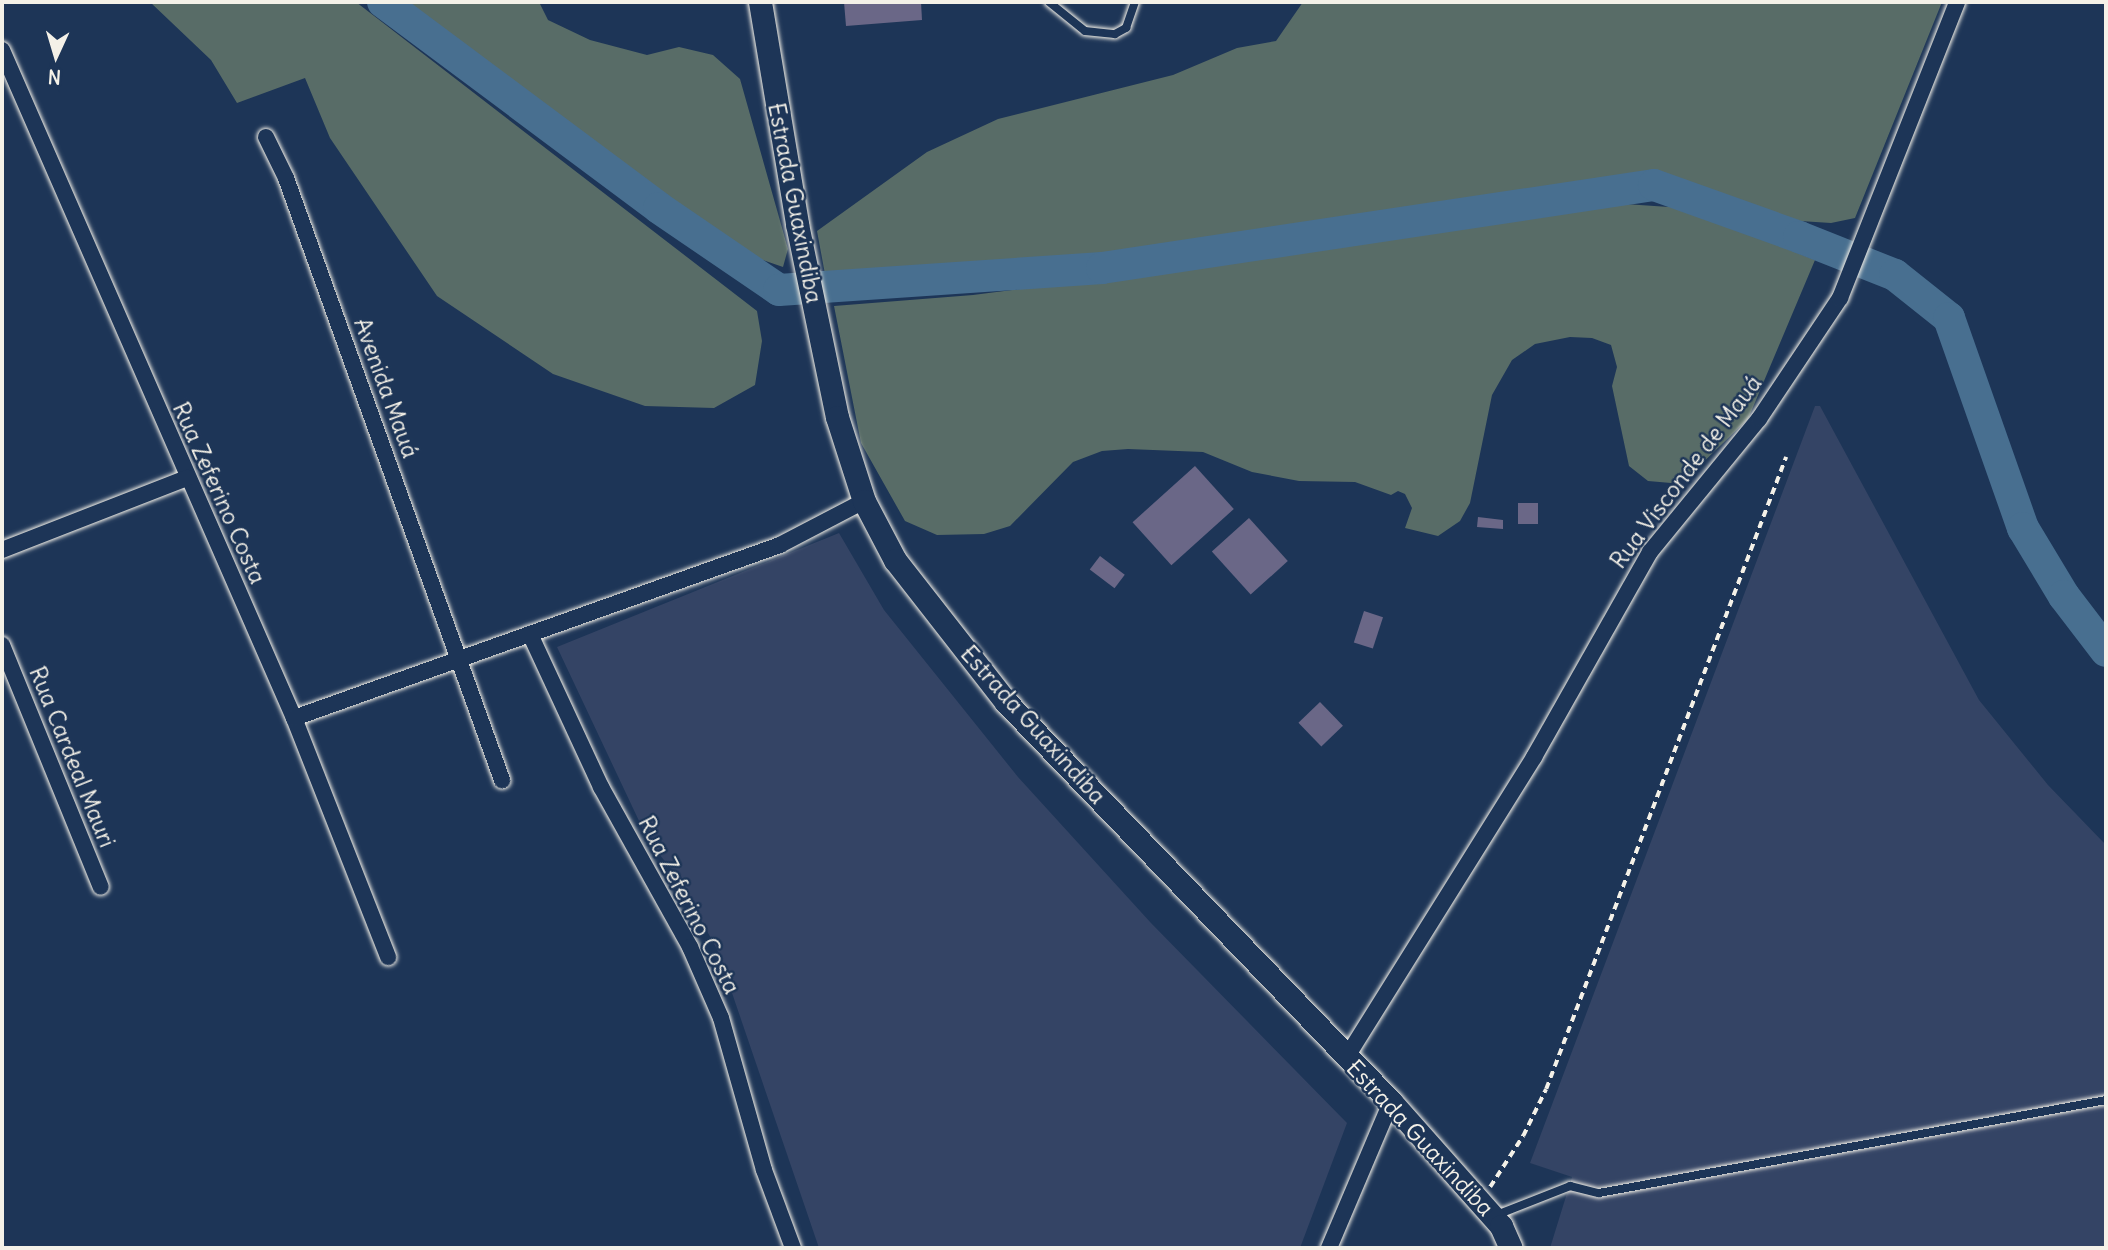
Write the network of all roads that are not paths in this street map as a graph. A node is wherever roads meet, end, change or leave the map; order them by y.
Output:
1 (760, 2) edge
2 (1049, 2) edge
3 (1135, 2) edge
4 (1956, 2) edge
5 (2, 50) edge
6 (266, 136) dead end
7 (187, 478) junction
8 (864, 501) junction
9 (2, 550) edge
10 (530, 634) junction
11 (2, 645) edge
12 (461, 657) junction
13 (294, 718) junction
14 (502, 780) dead end
15 (101, 887) dead end
16 (388, 957) dead end
17 (1346, 1058) junction
18 (2106, 1100) edge
19 (1391, 1102) junction
20 (1494, 1223) edge
21 (793, 1248) edge
22 (1329, 1248) edge
23 (1511, 1248) edge

1 - 8 street, Estrada Guaxindiba
2 - 3 lane
4 - 17 street, Rua Visconde de Mauá
5 - 7 street, Rua Zeferino Costa
6 - 12 street, Avenida Mauá
7 - 9 street
7 - 13 street, Rua Zeferino Costa
8 - 10 street
8 - 17 street, Estrada Guaxindiba
10 - 12 street
10 - 21 street, Rua Zeferino Costa
11 - 15 street, Rua Cardeal Mauri
12 - 13 street
12 - 14 street, Avenida Mauá
13 - 16 street, Rua Zeferino Costa
17 - 19 street, Estrada Guaxindiba
18 - 20 lane
19 - 20 street, Estrada Guaxindiba
19 - 22 street
20 - 23 street, Estrada Guaxindiba

